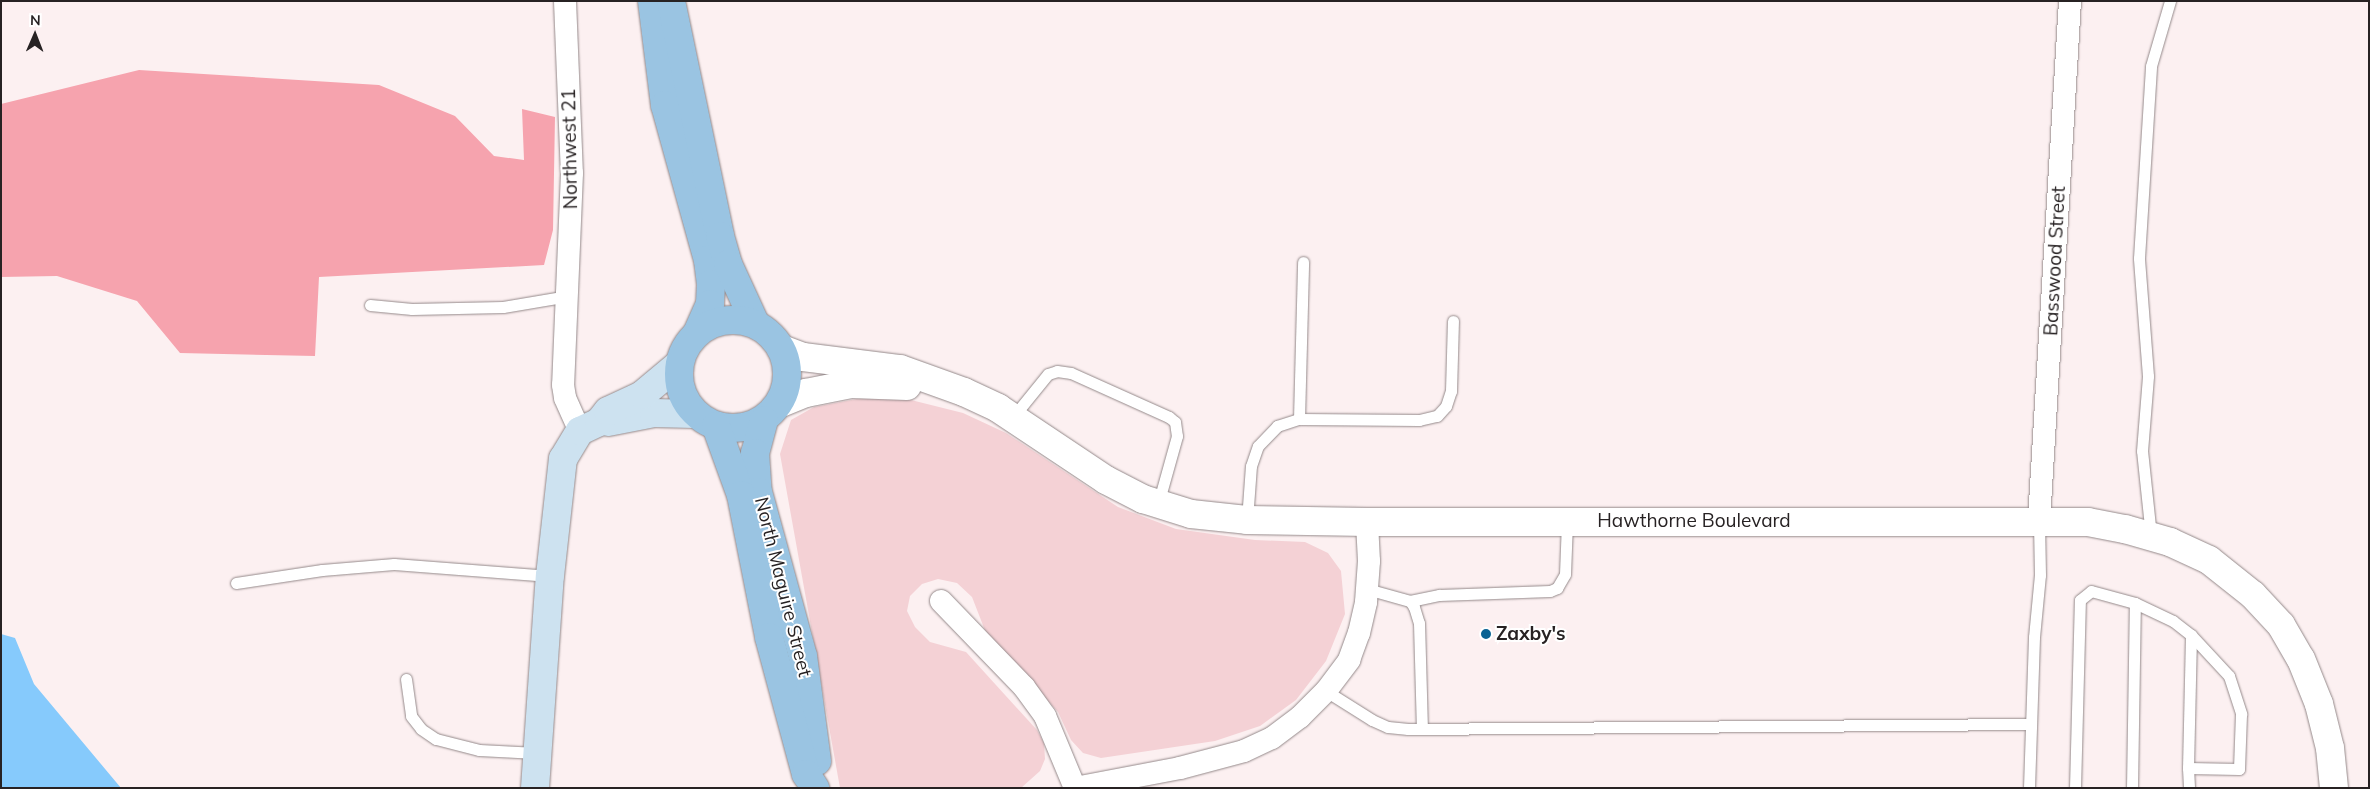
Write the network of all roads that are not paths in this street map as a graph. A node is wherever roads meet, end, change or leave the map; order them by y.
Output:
1 (565, 1) edge
2 (652, 1) edge
3 (671, 1) edge
4 (2070, 1) edge
5 (2170, 1) edge
6 (1303, 262) dead end
7 (568, 296) junction
8 (370, 305) dead end
9 (1453, 321) dead end
10 (755, 323) junction
11 (698, 331) junction
12 (782, 349) junction
13 (679, 364) junction
14 (935, 384) junction
15 (772, 411) junction
16 (1012, 418) junction
17 (1299, 419) junction
18 (705, 420) junction
19 (590, 426) junction
20 (1158, 504) junction
21 (1247, 520) junction
22 (2039, 521) junction
23 (1367, 522) junction
24 (1567, 522) junction
25 (2151, 537) junction
26 (550, 576) junction
27 (236, 583) dead end
28 (1367, 589) junction
29 (942, 601) dead end
30 (1410, 601) junction
31 (2136, 603) junction
32 (2191, 636) junction
33 (406, 679) dead end
34 (1326, 691) junction
35 (2030, 724) junction
36 (1422, 729) junction
37 (537, 754) junction
38 (2188, 768) junction
39 (815, 786) edge
40 (535, 788) edge
41 (1075, 788) edge
42 (2029, 788) edge
43 (2075, 788) edge
44 (2132, 788) edge
45 (2188, 788) edge
46 (2334, 788) edge

1 - 7 street, Northwest 21
2 - 11 main road
3 - 10 main road
4 - 22 street, Basswood Street
5 - 25 lane
6 - 17 lane
7 - 8 lane
7 - 19 street, Northwest 21
9 - 17 lane
10 - 11 main road
10 - 12 main road
11 - 13 main road
12 - 14 street, Hawthorne Boulevard
12 - 15 main road
13 - 18 main road
13 - 19 main road
14 - 15 street, Hawthorne Boulevard
14 - 16 street, Hawthorne Boulevard
15 - 18 main road
15 - 39 main road, North Maguire Street
16 - 20 street, Hawthorne Boulevard
16 - 20 lane
17 - 21 lane
18 - 19 main road
18 - 39 main road, North Maguire Street
19 - 26 main road
20 - 21 street, Hawthorne Boulevard
21 - 23 street, Hawthorne Boulevard
22 - 24 street, Hawthorne Boulevard
22 - 25 street, Hawthorne Boulevard
22 - 35 lane
23 - 24 street, Hawthorne Boulevard
23 - 28 street
24 - 30 lane
25 - 46 street, Hawthorne Boulevard
26 - 27 lane
26 - 37 main road
28 - 30 lane
28 - 34 street
29 - 41 street
30 - 36 lane
31 - 32 lane
31 - 43 lane
31 - 44 lane
32 - 38 lane
32 - 38 lane
33 - 37 lane
34 - 36 lane
34 - 41 street
35 - 36 lane
35 - 42 lane
37 - 40 main road
38 - 45 lane

